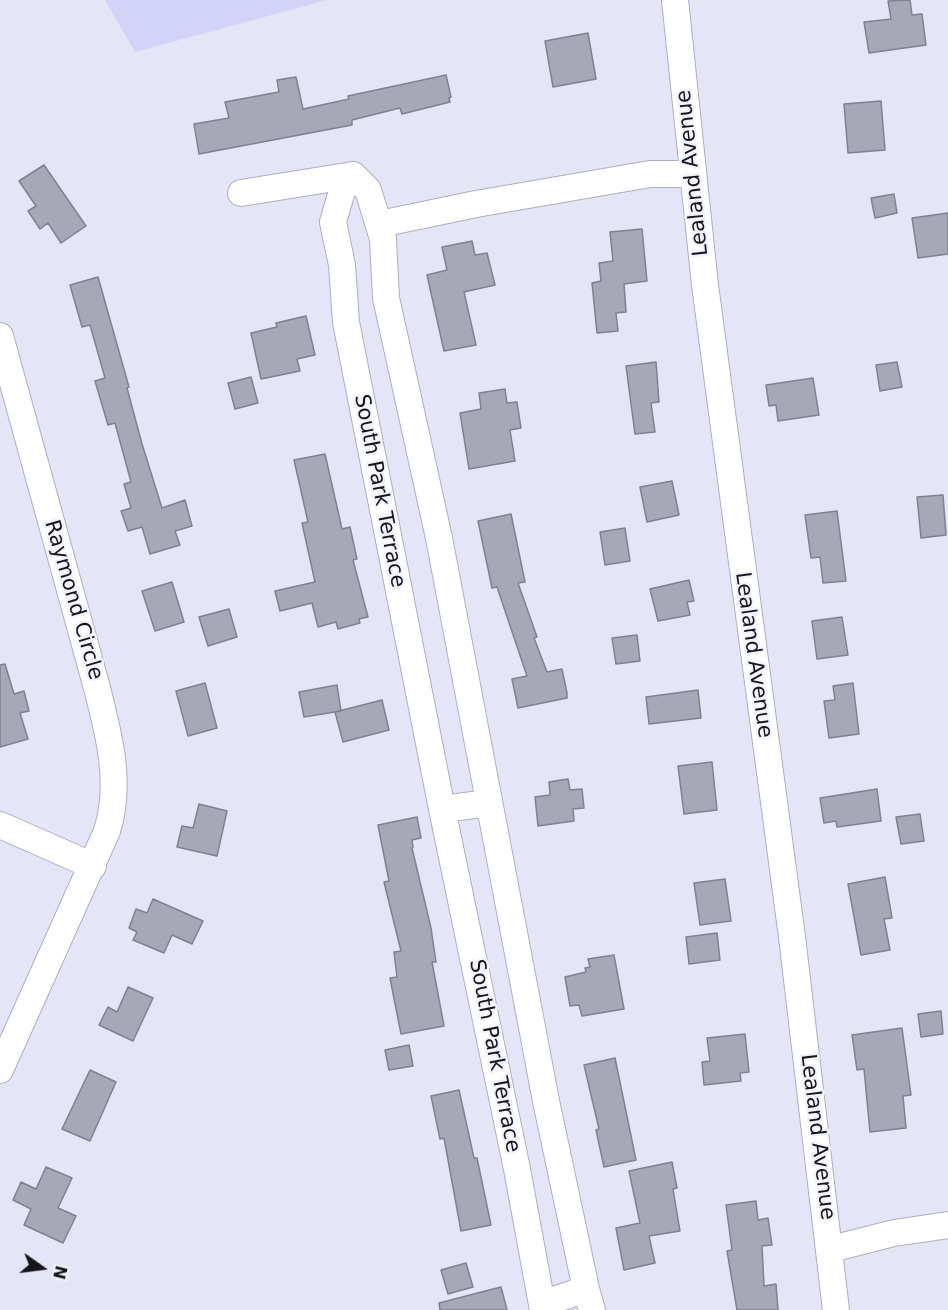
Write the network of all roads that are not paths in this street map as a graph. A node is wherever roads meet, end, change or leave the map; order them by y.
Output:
1 (675, 0) edge
2 (693, 174) junction
3 (353, 175) junction
4 (241, 193) dead end
5 (380, 224) junction
6 (0, 336) edge
7 (489, 803) junction
8 (442, 809) junction
9 (0, 825) edge
10 (93, 866) junction
11 (0, 1071) edge
12 (948, 1225) edge
13 (831, 1249) junction
14 (589, 1300) edge
15 (543, 1307) edge
16 (836, 1310) edge

1 - 2 street, Lealand Avenue
2 - 5 street
2 - 13 street, Lealand Avenue
3 - 4 street
3 - 5 street, South Park Terrace
3 - 8 street, South Park Terrace
5 - 7 street, South Park Terrace
6 - 10 street, Raymond Circle
7 - 8 street
7 - 14 street, South Park Terrace
8 - 15 street, South Park Terrace
9 - 10 street
10 - 11 street, Raymond Circle
12 - 13 street
13 - 16 street, Lealand Avenue
14 - 15 street, South Park Terrace

